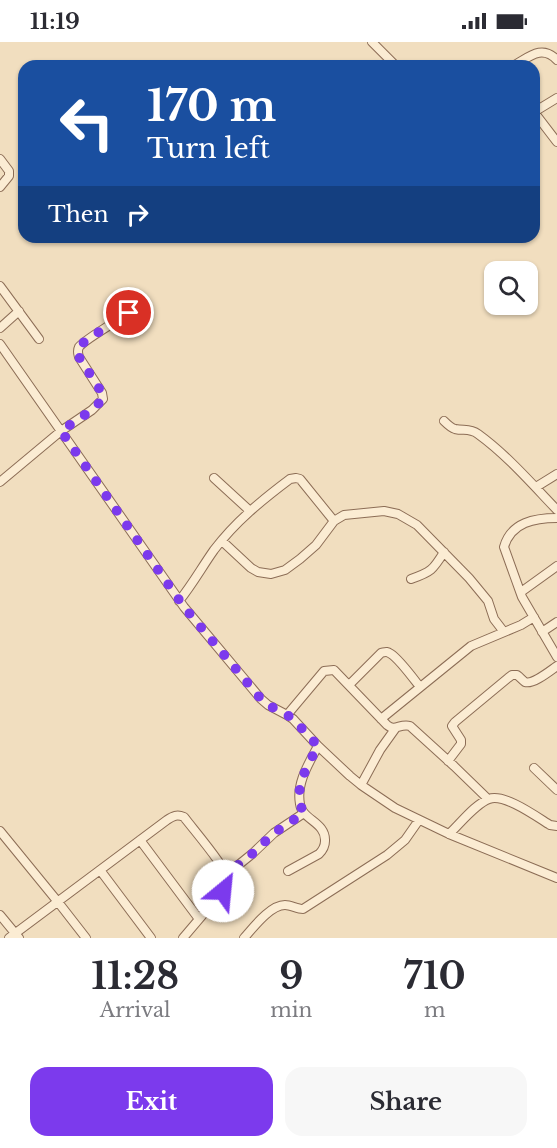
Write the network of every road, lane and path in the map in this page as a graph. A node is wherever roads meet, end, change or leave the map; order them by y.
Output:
1 (372, 42) edge
2 (390, 60) edge
3 (523, 60) edge
4 (557, 60) edge
5 (557, 98) edge
6 (540, 108) edge
7 (540, 119) edge
8 (557, 142) edge
9 (0, 159) edge
10 (0, 187) edge
11 (0, 286) edge
12 (19, 311) junction
13 (129, 313) dead end
14 (0, 328) edge
15 (39, 339) dead end
16 (0, 344) edge
17 (444, 421) dead end
18 (61, 431) junction
19 (557, 474) edge
20 (214, 478) dead end
21 (0, 482) edge
22 (536, 487) junction
23 (557, 510) edge
24 (250, 511) junction
25 (557, 518) edge
26 (334, 521) junction
27 (222, 541) junction
28 (444, 552) junction
29 (557, 566) edge
30 (411, 579) dead end
31 (521, 592) junction
32 (179, 601) junction
33 (534, 617) junction
34 (557, 622) edge
35 (504, 632) junction
36 (542, 632) junction
37 (557, 657) edge
38 (557, 666) edge
39 (349, 685) junction
40 (420, 687) junction
41 (287, 715) junction
42 (381, 719) junction
43 (395, 729) junction
44 (318, 746) junction
45 (448, 760) junction
46 (534, 768) dead end
47 (361, 785) junction
48 (557, 790) edge
49 (488, 799) junction
50 (304, 813) junction
51 (419, 820) junction
52 (557, 826) edge
53 (0, 831) edge
54 (449, 834) junction
55 (140, 840) junction
56 (100, 870) junction
57 (288, 871) dead end
58 (226, 875) junction
59 (557, 878) edge
60 (58, 902) junction
61 (0, 915) edge
62 (199, 919) junction
63 (14, 936) edge
64 (86, 938) edge
65 (151, 938) edge
66 (183, 938) edge
67 (244, 938) edge

1 - 2 street
3 - 4 street
5 - 6 street
7 - 8 street
9 - 10 street
11 - 12 street
12 - 14 street
12 - 15 street
13 - 18 street
16 - 18 street
17 - 22 street
18 - 21 street
18 - 32 street
19 - 22 street
20 - 24 street
22 - 23 street
24 - 26 street
24 - 27 street
25 - 31 street
26 - 27 street
26 - 28 street
27 - 32 street
28 - 30 street
28 - 35 street
29 - 31 street
31 - 33 street
32 - 41 street
33 - 35 street
33 - 36 street
34 - 36 street
35 - 40 street
36 - 37 street
38 - 45 street
39 - 40 street
39 - 41 street
39 - 42 street
40 - 42 street
41 - 44 street
42 - 43 street
43 - 45 street
43 - 47 street
44 - 47 street
44 - 50 street
45 - 49 street
46 - 48 street
47 - 51 street
49 - 52 street
49 - 54 street
50 - 57 street
50 - 58 street
51 - 54 street
51 - 67 street
53 - 60 street
54 - 59 street
55 - 56 street
55 - 58 street
55 - 62 street
56 - 60 street
56 - 65 street
58 - 62 street
60 - 63 street
60 - 64 street
61 - 63 street
62 - 66 street

